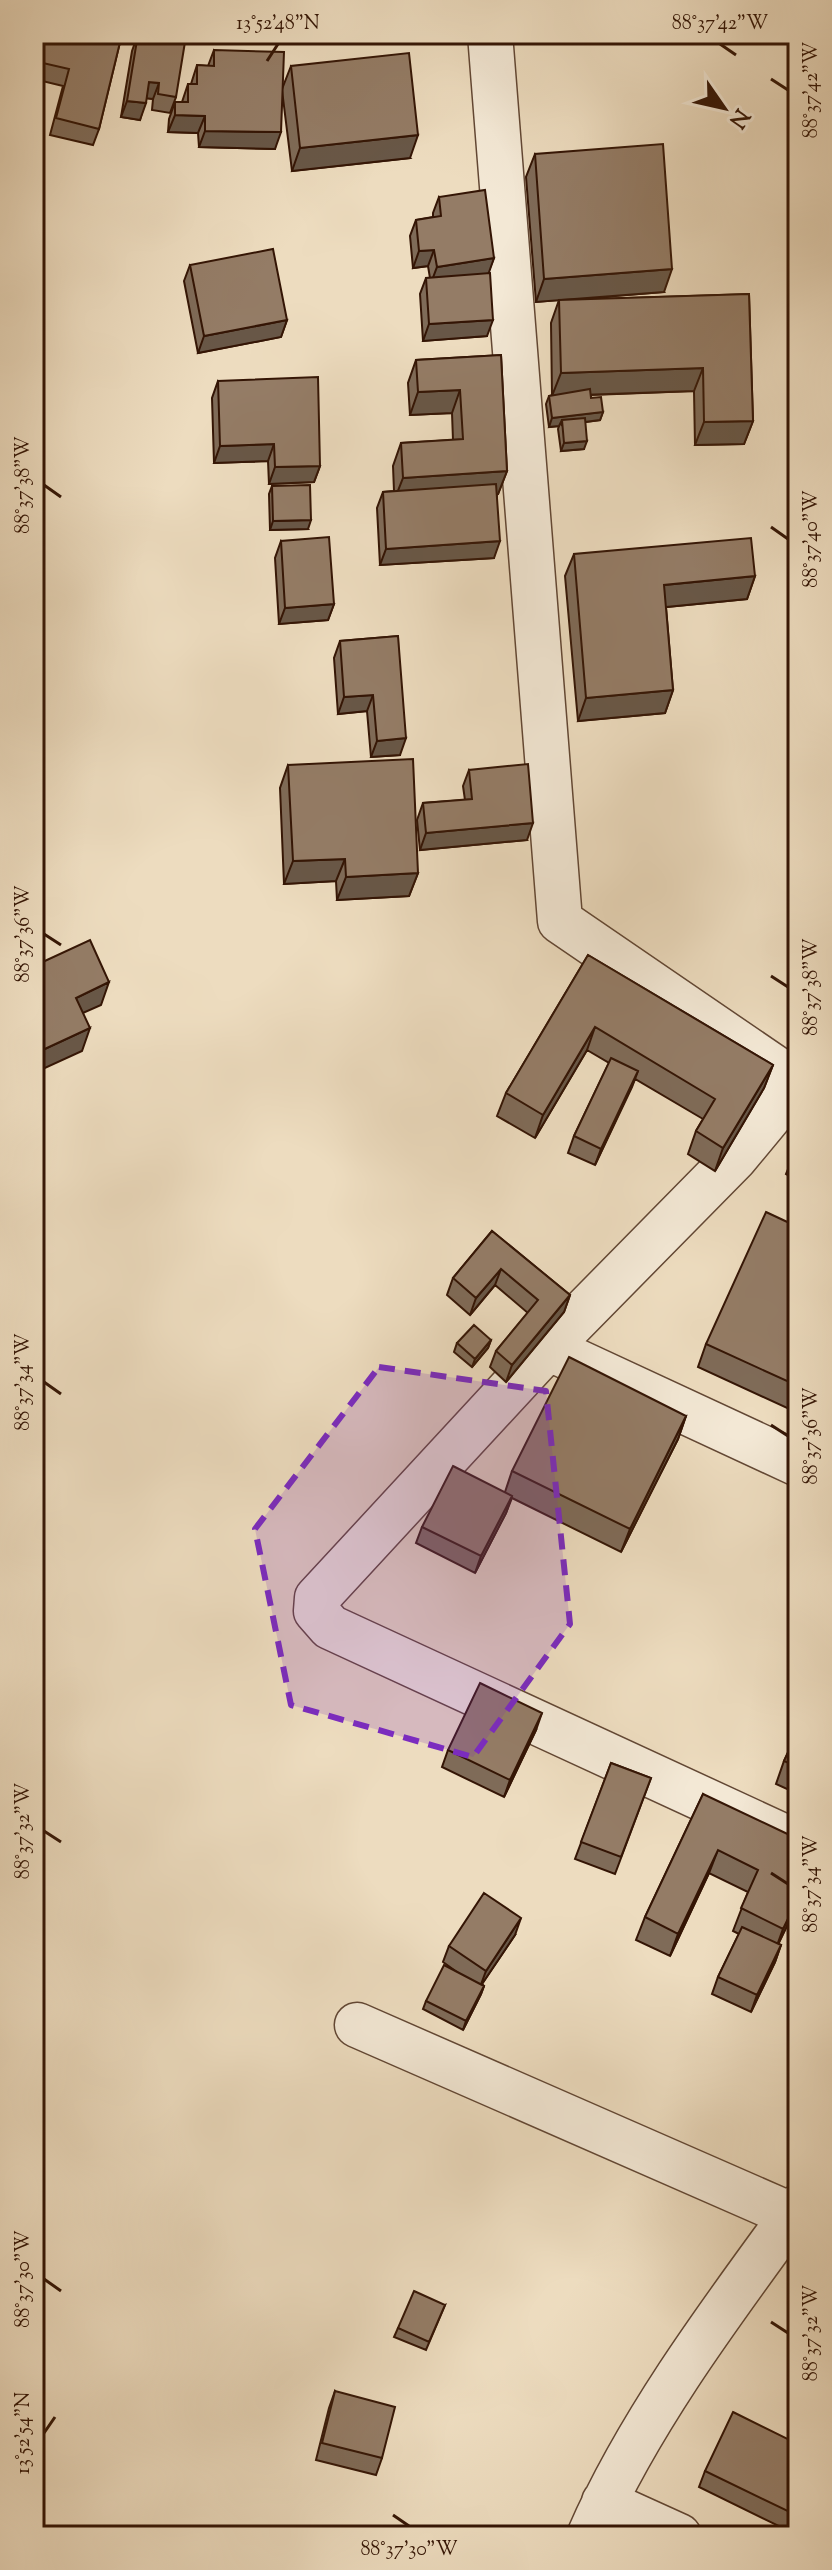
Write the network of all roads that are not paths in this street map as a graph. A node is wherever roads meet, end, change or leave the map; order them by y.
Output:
1 (490, 34) edge
2 (798, 1082) edge
3 (548, 1348) junction
4 (798, 1464) edge
5 (798, 1843) edge
6 (357, 2025) dead end
7 (796, 2213) edge
8 (596, 2519) edge
9 (679, 2536) edge

1 - 2 street
2 - 3 street
3 - 4 street
3 - 5 street
6 - 7 street
7 - 8 street
8 - 9 street

